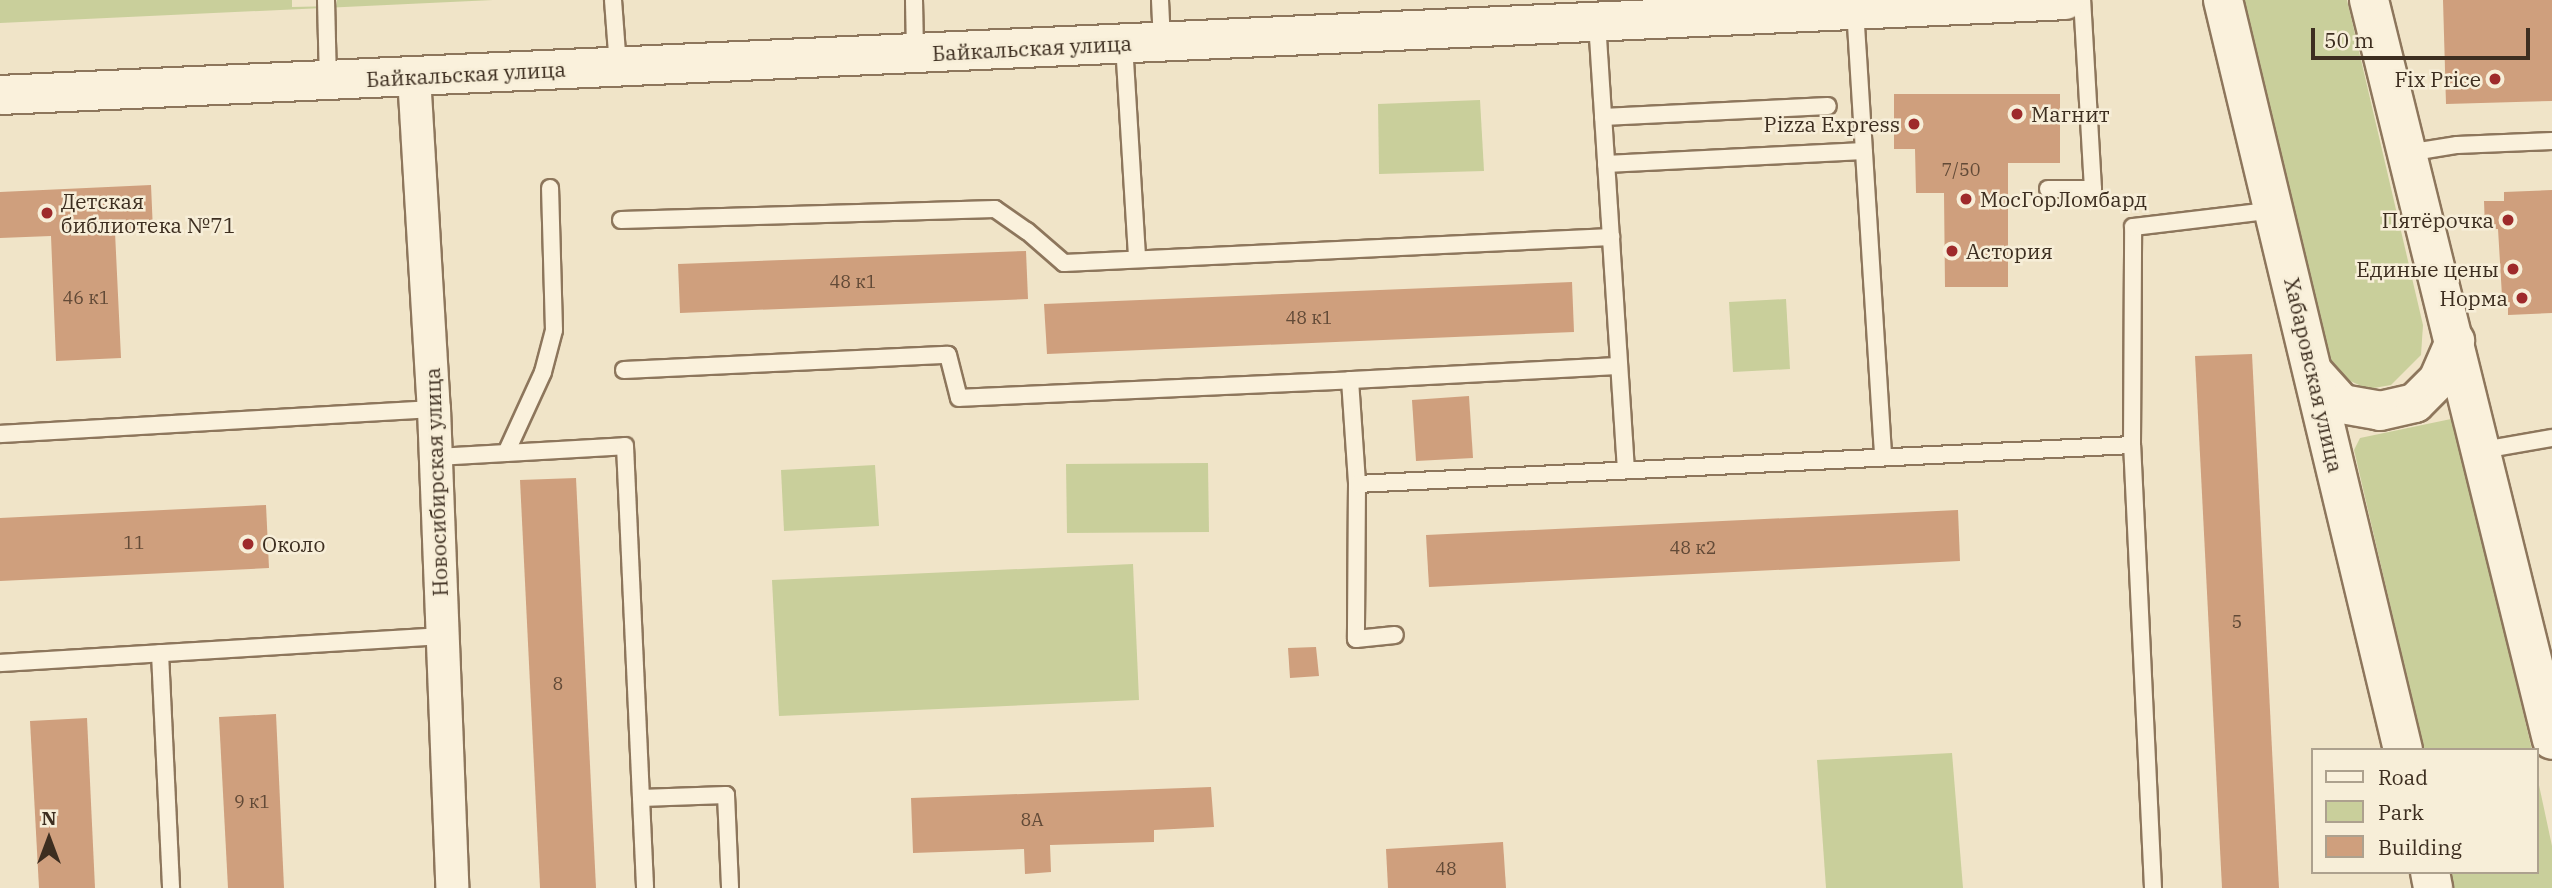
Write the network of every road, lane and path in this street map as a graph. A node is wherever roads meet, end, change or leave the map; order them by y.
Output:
1 (326, 0) edge
2 (613, 0) edge
3 (914, 0) edge
4 (1160, 0) edge
5 (2065, 0) edge
6 (2082, 0) edge
7 (2223, 0) edge
8 (2369, 0) edge
9 (1855, 9) junction
10 (1597, 22) junction
11 (1162, 42) junction
12 (1124, 44) junction
13 (915, 53) junction
14 (618, 67) junction
15 (414, 76) junction
16 (328, 80) junction
17 (0, 96) edge
18 (1828, 106) dead end
19 (1603, 117) junction
20 (2552, 141) edge
21 (1864, 151) junction
22 (2407, 153) junction
23 (1606, 164) junction
24 (550, 188) dead end
25 (2048, 189) dead end
26 (2274, 210) junction
27 (621, 220) dead end
28 (1611, 237) junction
29 (1137, 260) junction
30 (2455, 341) junction
31 (1619, 366) junction
32 (624, 370) dead end
33 (2314, 373) junction
34 (1350, 380) junction
35 (433, 409) junction
36 (0, 434) edge
37 (2552, 438) edge
38 (2132, 445) junction
39 (2483, 450) junction
40 (506, 453) junction
41 (436, 457) junction
42 (1883, 457) junction
43 (1626, 470) junction
44 (1357, 484) junction
45 (1395, 635) dead end
46 (443, 636) junction
47 (160, 653) junction
48 (0, 663) edge
49 (2552, 740) edge
50 (2403, 748) edge
51 (641, 798) junction
52 (171, 888) edge
53 (452, 888) edge
54 (645, 888) edge
55 (730, 888) edge
56 (2153, 888) edge

1 - 16 lane
2 - 14 lane
3 - 13 lane
4 - 11 lane
5 - 9 street, Байкальская улица
6 - 25 lane
7 - 26 street, Хабаровская улица
8 - 22 street
9 - 10 street, Байкальская улица
9 - 21 lane
10 - 11 street, Байкальская улица
10 - 19 lane
11 - 12 street, Байкальская улица
12 - 13 street, Байкальская улица
12 - 29 lane
13 - 14 street, Байкальская улица
14 - 15 street, Байкальская улица
15 - 16 street, Байкальская улица
15 - 35 street, Новосибирская улица
16 - 17 street, Байкальская улица
18 - 19 lane
19 - 23 lane
20 - 22 lane
21 - 23 lane
21 - 42 lane
22 - 30 street
23 - 28 lane
24 - 40 lane
26 - 33 street, Хабаровская улица
26 - 38 lane
27 - 29 lane
28 - 29 lane
28 - 31 lane
30 - 33 street
30 - 39 street
31 - 34 lane
31 - 43 lane
32 - 34 lane
33 - 50 street, Хабаровская улица
34 - 44 lane
35 - 36 lane
35 - 41 street, Новосибирская улица
37 - 39 lane
38 - 42 lane
38 - 56 lane
39 - 49 street
40 - 41 lane
40 - 51 lane
41 - 46 street, Новосибирская улица
42 - 43 lane
43 - 44 lane
44 - 45 lane
46 - 47 lane
46 - 53 street, Новосибирская улица
47 - 48 lane
47 - 52 lane
51 - 54 lane
51 - 55 lane

